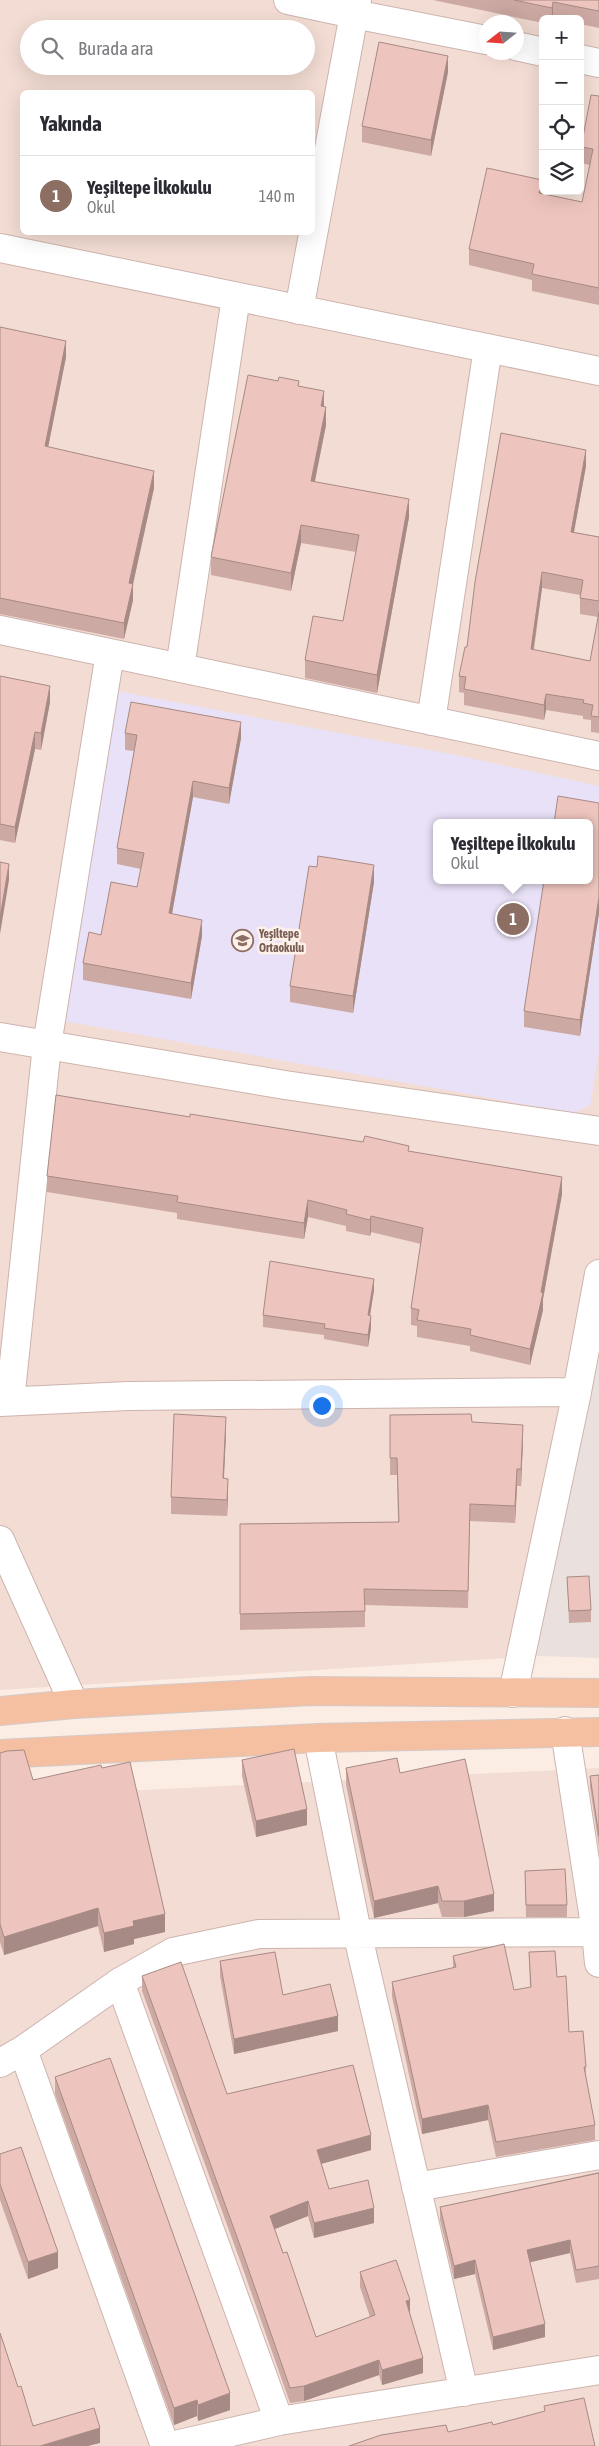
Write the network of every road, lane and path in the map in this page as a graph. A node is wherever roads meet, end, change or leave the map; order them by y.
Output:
1 (288, 0) edge
2 (356, 7) edge
3 (479, 38) edge
4 (524, 48) edge
5 (539, 51) edge
6 (584, 60) edge
7 (599, 63) edge
8 (315, 225) edge
9 (313, 235) edge
10 (0, 248) edge
11 (236, 297) junction
12 (299, 310) junction
13 (488, 348) junction
14 (599, 371) edge
15 (0, 630) edge
16 (110, 654) junction
17 (180, 668) junction
18 (431, 722) junction
19 (599, 756) edge
20 (0, 1037) edge
21 (47, 1045) junction
22 (599, 1131) edge
23 (599, 1274) edge
24 (577, 1392) junction
25 (5, 1402) edge
26 (0, 1540) edge
27 (513, 1693) junction
28 (599, 1694) edge
29 (74, 1704) junction
30 (0, 1711) edge
31 (565, 1731) junction
32 (599, 1732) edge
33 (318, 1738) junction
34 (0, 1754) edge
35 (357, 1932) junction
36 (598, 1932) edge
37 (599, 1962) edge
38 (120, 1982) junction
39 (6, 2059) edge
40 (599, 2155) edge
41 (416, 2187) junction
42 (599, 2370) edge
43 (464, 2392) junction
44 (279, 2421) junction
45 (164, 2446) edge
46 (171, 2446) edge

1 - 2 street
2 - 3 street
2 - 8 street
4 - 5 street
6 - 7 street
9 - 12 street
10 - 11 street
11 - 12 street
11 - 17 street
12 - 13 street
13 - 14 street
13 - 18 street
15 - 16 street
16 - 17 street
16 - 21 street
17 - 18 street
18 - 19 street
20 - 21 street
21 - 22 street
21 - 25 street
23 - 24 street
24 - 25 street
24 - 27 street
26 - 29 street
27 - 28 main road
27 - 29 main road
29 - 30 main road
31 - 32 main road
31 - 33 main road
31 - 36 street
33 - 34 main road
33 - 35 street
35 - 36 street
35 - 38 street
35 - 41 street
36 - 37 street
38 - 39 street
38 - 44 street
39 - 45 street
40 - 41 street
41 - 43 street
42 - 43 street
43 - 44 street
44 - 46 street

